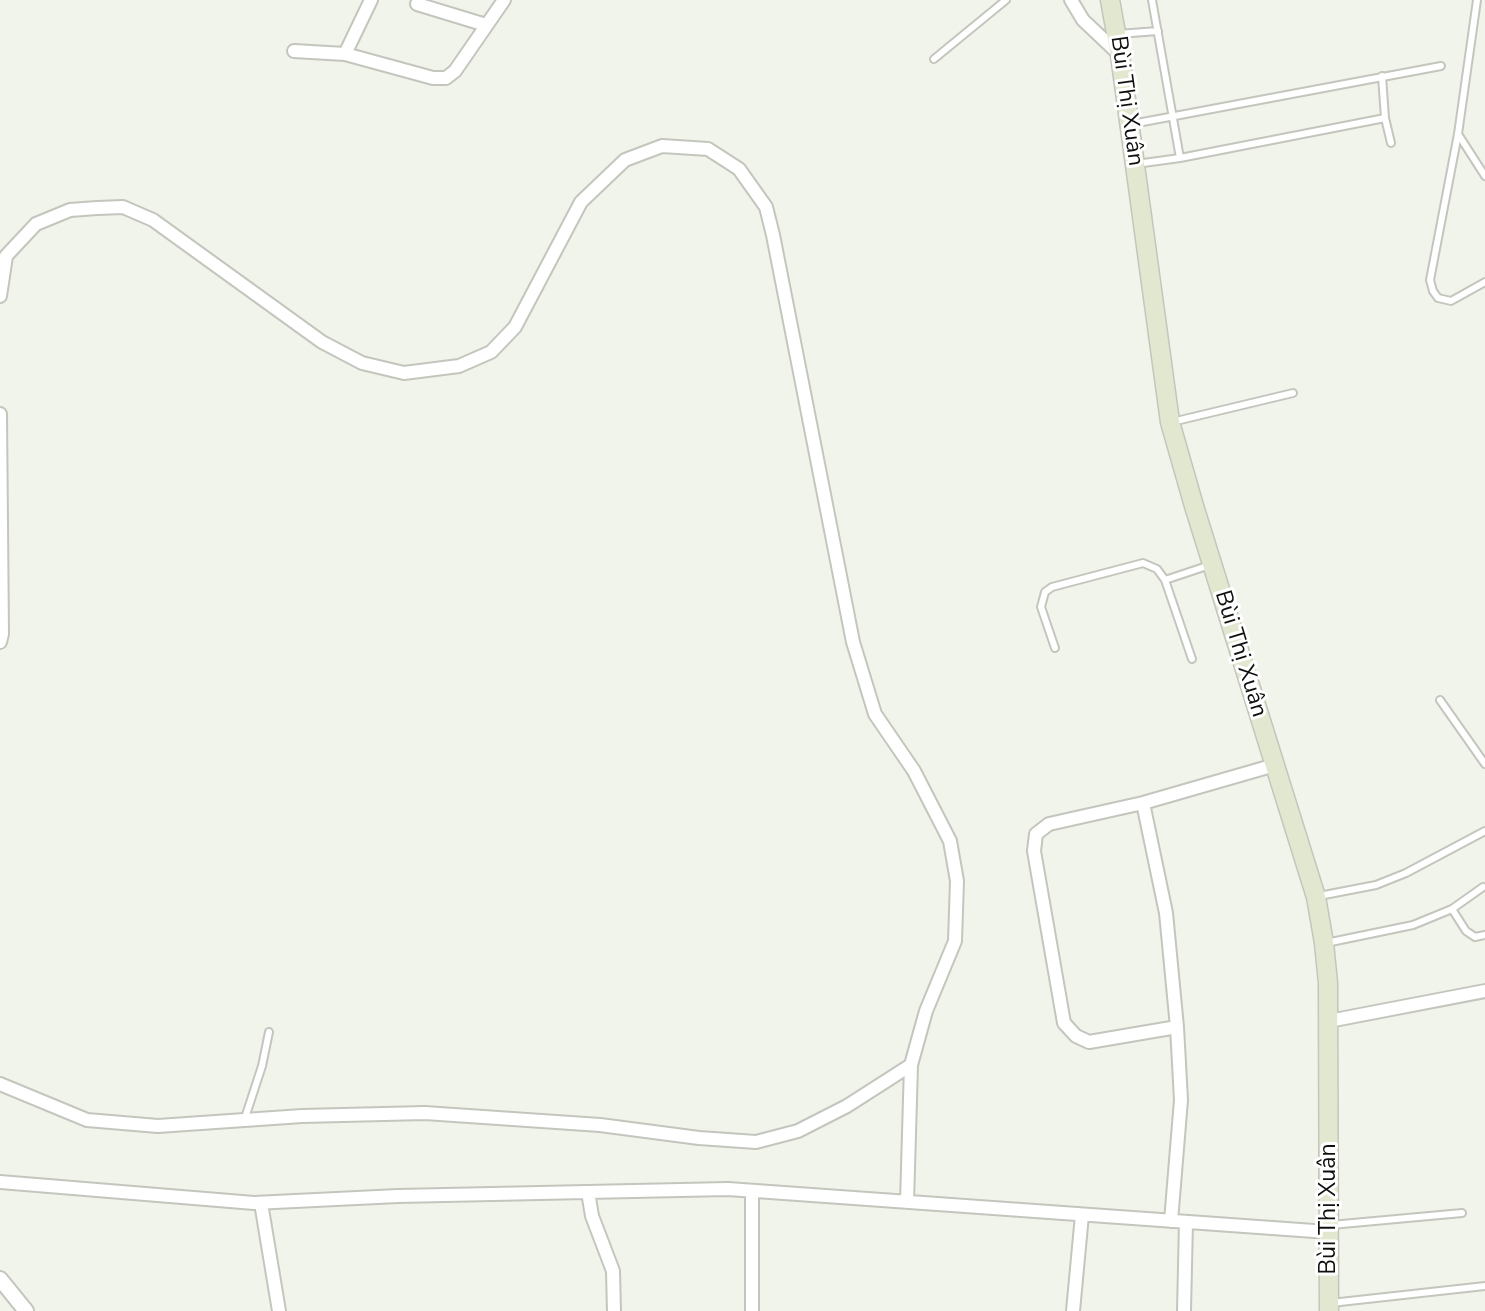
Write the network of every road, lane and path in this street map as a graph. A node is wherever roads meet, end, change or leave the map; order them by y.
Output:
1 (371, 0) edge
2 (504, 0) edge
3 (1006, 0) edge
4 (1070, 0) edge
5 (1110, 0) edge
6 (1152, 0) edge
7 (1477, 0) edge
8 (418, 4) dead end
9 (486, 25) junction
10 (1158, 31) junction
11 (1116, 34) junction
12 (294, 51) dead end
13 (345, 54) junction
14 (1120, 55) junction
15 (934, 59) dead end
16 (1441, 66) dead end
17 (1382, 76) junction
18 (1173, 116) junction
19 (1385, 118) junction
20 (1130, 125) junction
21 (1458, 134) junction
22 (1391, 143) dead end
23 (1180, 158) junction
24 (1135, 164) junction
25 (1485, 176) edge
26 (1485, 282) edge
27 (0, 296) edge
28 (1293, 393) dead end
29 (0, 414) edge
30 (1170, 422) junction
31 (1212, 565) junction
32 (1165, 580) junction
33 (0, 642) edge
34 (1055, 648) dead end
35 (1192, 659) dead end
36 (1440, 699) dead end
37 (1485, 764) edge
38 (1275, 765) junction
39 (1143, 803) junction
40 (1485, 831) edge
41 (1483, 887) dead end
42 (1315, 897) junction
43 (1452, 909) junction
44 (1485, 935) edge
45 (1324, 943) junction
46 (1485, 991) edge
47 (1329, 1021) junction
48 (1177, 1027) junction
49 (269, 1032) dead end
50 (911, 1065) junction
51 (0, 1084) edge
52 (244, 1121) junction
53 (0, 1182) edge
54 (752, 1191) junction
55 (588, 1192) junction
56 (907, 1202) junction
57 (261, 1203) junction
58 (1462, 1213) dead end
59 (1082, 1215) junction
60 (1171, 1222) junction
61 (1186, 1222) junction
62 (1328, 1228) junction
63 (0, 1279) edge
64 (1485, 1286) edge
65 (1329, 1307) edge
66 (26, 1311) edge
67 (279, 1311) edge
68 (614, 1311) edge
69 (752, 1311) edge
70 (1073, 1311) edge
71 (1184, 1311) edge

1 - 13 street
2 - 9 street
3 - 15 lane
4 - 14 street
5 - 11 main road, Bùi Thị Xuân
6 - 10 lane
7 - 21 lane
8 - 9 street
9 - 13 street
10 - 11 lane
10 - 18 lane
11 - 14 main road, Bùi Thị Xuân
12 - 13 street
14 - 20 main road, Bùi Thị Xuân
16 - 17 lane
17 - 18 lane
17 - 19 lane
18 - 20 lane
18 - 23 lane
19 - 22 lane
19 - 23 lane
20 - 24 main road, Bùi Thị Xuân
21 - 25 lane
21 - 26 lane
23 - 24 lane
24 - 30 main road, Bùi Thị Xuân
27 - 50 street
28 - 30 lane
29 - 33 street
30 - 31 main road, Bùi Thị Xuân
31 - 32 lane
31 - 38 main road, Bùi Thị Xuân
32 - 34 lane
32 - 35 lane
36 - 37 lane
38 - 39 street
38 - 42 main road, Bùi Thị Xuân
39 - 48 street
39 - 48 street
40 - 42 lane
41 - 43 lane
42 - 45 main road, Bùi Thị Xuân
43 - 44 lane
43 - 45 lane
45 - 47 main road, Bùi Thị Xuân
46 - 47 street
47 - 62 main road, Bùi Thị Xuân
48 - 60 street
49 - 52 lane
50 - 52 street
50 - 56 street
51 - 52 street
53 - 57 street
54 - 55 street
54 - 56 street
54 - 69 street
55 - 57 street
55 - 68 street
56 - 59 street
57 - 67 street
58 - 62 lane
59 - 60 street
59 - 70 street
60 - 61 street
61 - 62 street
61 - 71 street
62 - 65 main road, Bùi Thị Xuân
63 - 66 street
64 - 65 lane

